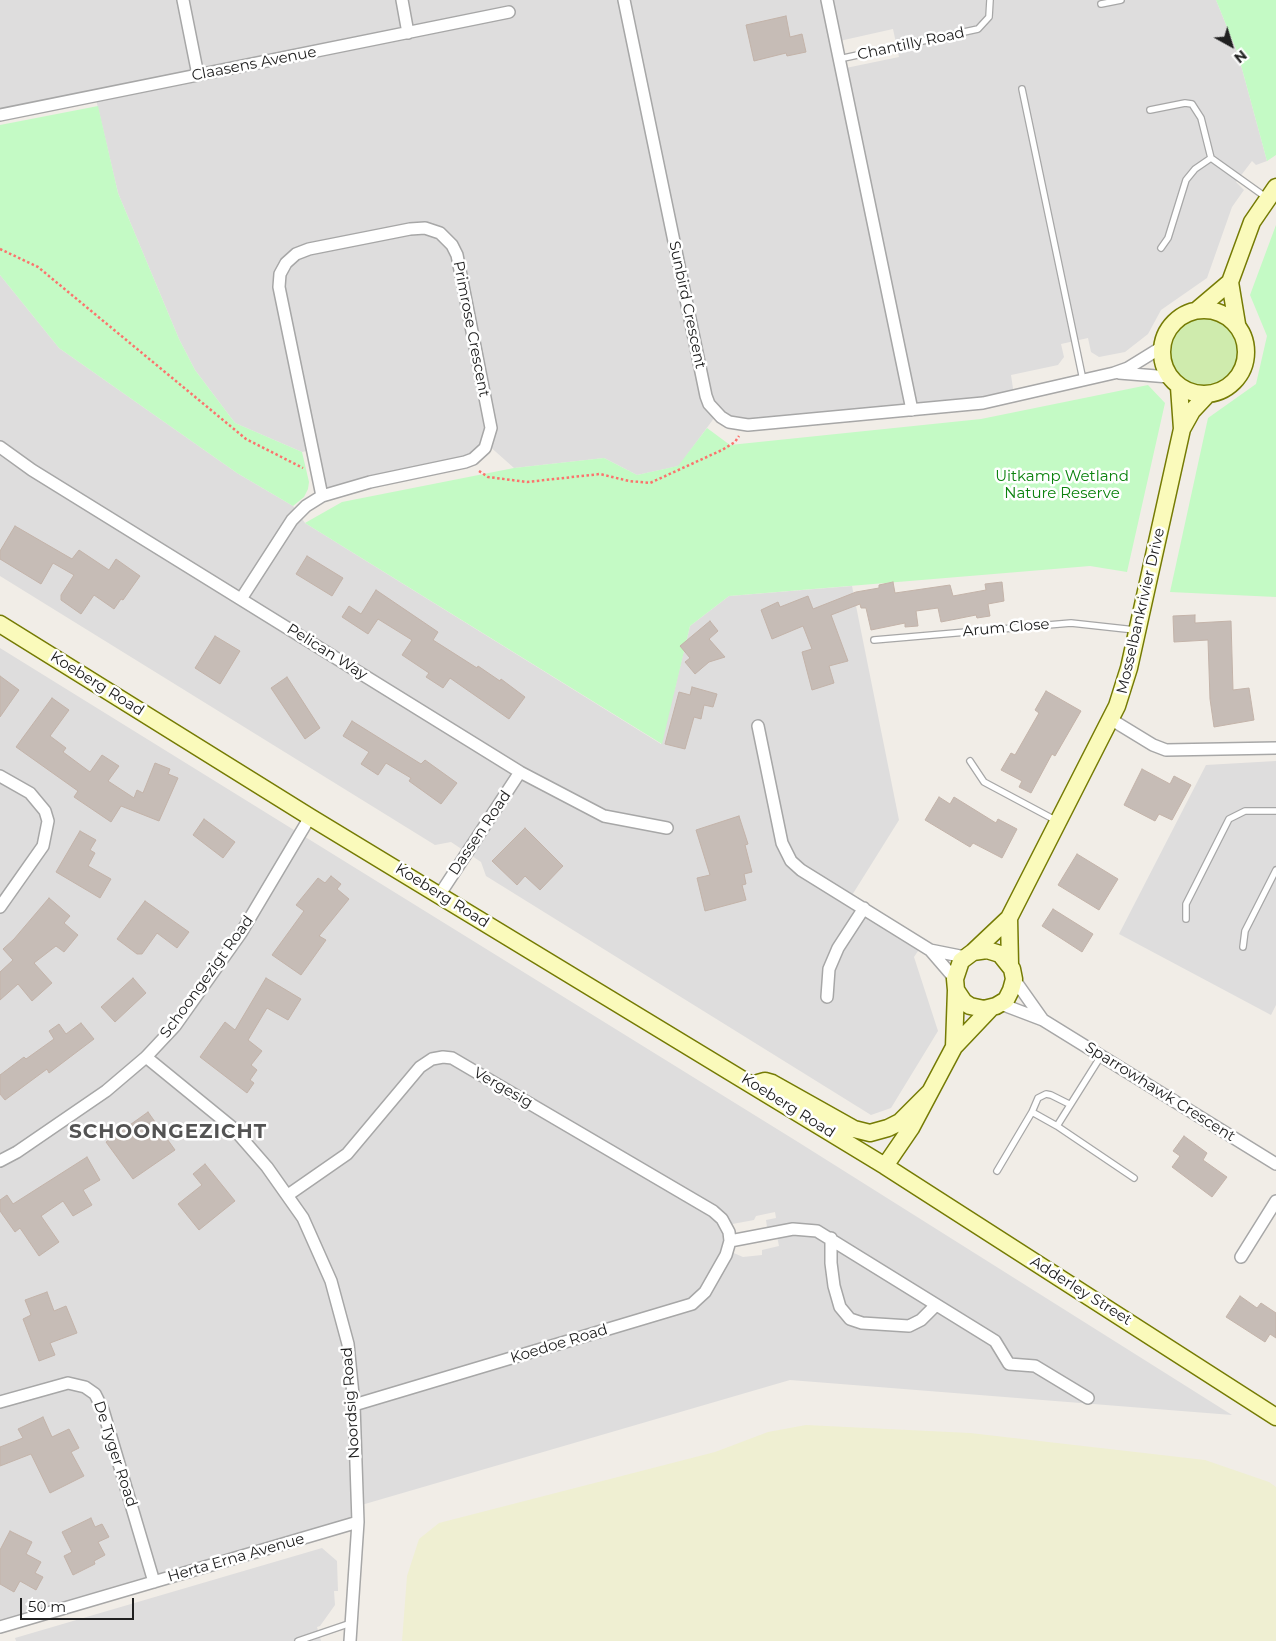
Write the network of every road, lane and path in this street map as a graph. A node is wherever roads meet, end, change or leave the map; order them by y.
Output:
1 (183, 0) edge
2 (402, 0) edge
3 (624, 0) edge
4 (827, 0) edge
5 (990, 0) edge
6 (1121, 0) edge
7 (1101, 4) dead end
8 (509, 12) dead end
9 (408, 33) junction
10 (839, 59) junction
11 (198, 75) junction
12 (1022, 89) dead end
13 (1150, 110) dead end
14 (0, 114) edge
15 (1211, 158) junction
16 (1271, 193) edge
17 (1161, 248) dead end
18 (0, 249) edge
19 (1230, 282) junction
20 (1197, 310) junction
21 (1236, 324) junction
22 (1162, 347) junction
23 (1114, 373) junction
24 (1083, 380) junction
25 (1174, 382) junction
26 (1207, 395) junction
27 (912, 410) junction
28 (748, 425) junction
29 (1182, 429) junction
30 (0, 447) edge
31 (465, 462) junction
32 (318, 476) junction
33 (322, 496) junction
34 (241, 599) junction
35 (0, 624) edge
36 (1137, 630) junction
37 (874, 640) dead end
38 (1112, 720) junction
39 (758, 726) dead end
40 (1276, 748) edge
41 (970, 761) dead end
42 (520, 772) junction
43 (0, 776) edge
44 (1276, 811) edge
45 (310, 817) junction
46 (1059, 822) junction
47 (667, 828) dead end
48 (1276, 870) edge
49 (440, 894) junction
50 (0, 908) edge
51 (864, 908) junction
52 (1009, 918) junction
53 (1186, 919) dead end
54 (1243, 947) dead end
55 (930, 950) junction
56 (969, 954) junction
57 (1012, 972) junction
58 (956, 985) junction
59 (827, 997) dead end
60 (996, 1006) junction
61 (1043, 1020) junction
62 (954, 1047) junction
63 (1101, 1055) junction
64 (146, 1057) junction
65 (753, 1084) junction
66 (930, 1092) junction
67 (1069, 1104) junction
68 (1032, 1112) junction
69 (1057, 1126) junction
70 (0, 1161) edge
71 (1276, 1164) edge
72 (885, 1166) junction
73 (997, 1171) dead end
74 (1134, 1178) dead end
75 (288, 1195) junction
76 (1276, 1201) edge
77 (831, 1238) junction
78 (730, 1241) junction
79 (1241, 1257) dead end
80 (936, 1305) junction
81 (1088, 1398) dead end
82 (0, 1402) edge
83 (354, 1405) junction
84 (1276, 1417) edge
85 (358, 1522) junction
86 (154, 1582) junction
87 (351, 1623) junction
88 (0, 1627) edge
89 (298, 1641) edge
90 (350, 1641) edge

1 - 11 street
2 - 9 street
3 - 28 street, Sunbird Crescent
4 - 10 street
5 - 10 lane, Chantilly Road
6 - 7 lane
8 - 9 street, Claasens Avenue
9 - 11 street, Claasens Avenue
10 - 27 street
11 - 14 street, Claasens Avenue
12 - 24 lane
13 - 15 lane
15 - 16 lane
15 - 17 lane
16 - 19 main road, Mosselbankrivier Drive
18 - 32 path
19 - 20 main road
19 - 21 main road, Mosselbankrivier Drive
20 - 21 main road
20 - 22 main road
21 - 26 main road, Mosselbankrivier Drive
22 - 23 street, Sunbird Crescent
22 - 25 main road, Mosselbankrivier Drive
23 - 24 street, Sunbird Crescent
23 - 25 street, Sunbird Crescent
24 - 27 street, Sunbird Crescent
25 - 26 main road
25 - 29 main road, Mosselbankrivier Drive
26 - 29 main road, Mosselbankrivier Drive
27 - 28 street, Sunbird Crescent
28 - 31 path
29 - 36 main road, Mosselbankrivier Drive
30 - 34 street, Pelican Way
31 - 32 street, Primrose Crescent
31 - 33 street, Primrose Crescent
32 - 33 street, Primrose Crescent
33 - 34 street, Primrose Crescent
34 - 42 street, Pelican Way
35 - 45 main road, Koeberg Road
36 - 37 lane, Arum Close
36 - 38 main road, Mosselbankrivier Drive
38 - 40 street
38 - 46 main road, Mosselbankrivier Drive
39 - 51 street
41 - 46 lane
42 - 47 street, Pelican Way
42 - 49 street, Dassen Road
43 - 50 street
44 - 53 lane
45 - 49 main road, Koeberg Road
45 - 64 street, Schoongezigt Road
46 - 52 main road, Mosselbankrivier Drive
48 - 54 lane
49 - 65 main road, Koeberg Road
51 - 55 street
51 - 59 street
52 - 56 main road, Mosselbankrivier Drive
52 - 57 main road, Mosselbankrivier Drive
55 - 56 street
55 - 58 street
56 - 57 main road
56 - 58 main road, Mosselbankrivier Drive
57 - 60 main road, Mosselbankrivier Drive
57 - 61 street, Sparrowhawk Crescent
58 - 60 main road
58 - 62 main road, Mosselbankrivier Drive
60 - 61 street, Sparrowhawk Crescent
60 - 62 main road, Mosselbankrivier Drive
61 - 63 street, Sparrowhawk Crescent
62 - 66 main road, Mosselbankrivier Drive
63 - 67 lane
63 - 71 street, Sparrowhawk Crescent
64 - 70 street, Schoongezigt Road
64 - 75 street, Noordsig Road
65 - 66 main road
65 - 72 main road, Koeberg Road
66 - 72 main road, Mosselbankrivier Drive
67 - 68 lane
67 - 69 lane
68 - 69 lane
68 - 73 lane
69 - 74 lane
72 - 84 main road, Adderley Street
75 - 78 street, Vergesig
75 - 83 street, Noordsig Road
76 - 79 street
77 - 78 street
77 - 80 street
77 - 80 street
78 - 83 street, Koedoe Road
80 - 81 street
82 - 86 street, De Tyger Road
83 - 85 street, Noordsig Road
85 - 86 street, Herta Erna Avenue
85 - 87 street, Noordsig Road
86 - 88 street, Herta Erna Avenue
87 - 89 lane
87 - 90 street, Noordsig Road

